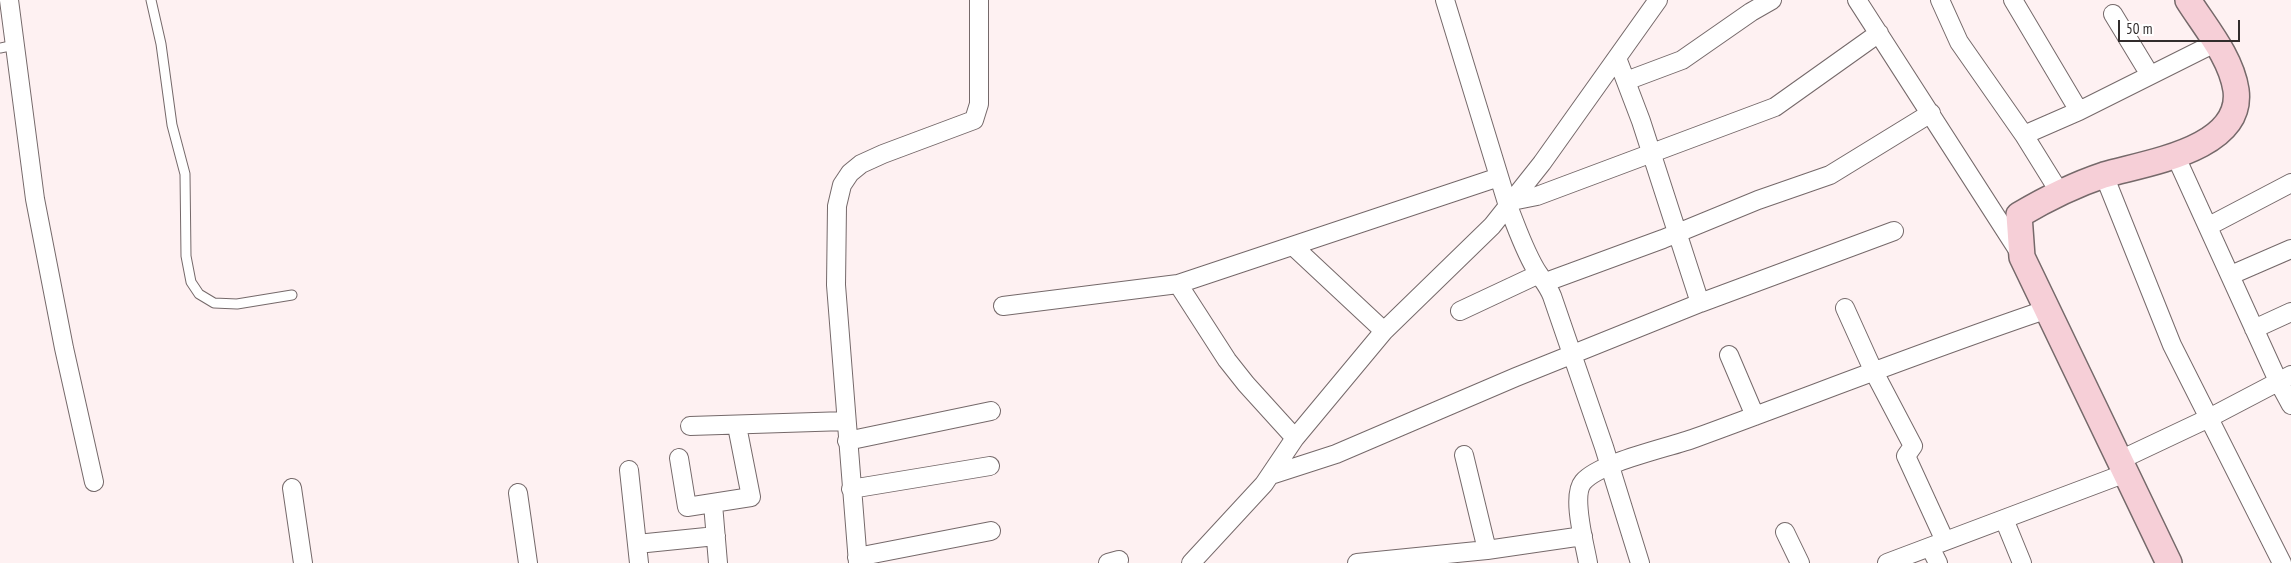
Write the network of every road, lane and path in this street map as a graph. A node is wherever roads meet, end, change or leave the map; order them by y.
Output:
1 (9, 0) edge
2 (151, 0) edge
3 (979, 0) edge
4 (1445, 0) edge
5 (1658, 0) edge
6 (1772, 0) edge
7 (1857, 0) edge
8 (1940, 0) edge
9 (2013, 0) edge
10 (2188, 0) edge
11 (2113, 14) dead end
12 (1879, 33) junction
13 (2215, 43) junction
14 (8, 47) edge
15 (1617, 58) junction
16 (2150, 75) junction
17 (1626, 82) junction
18 (2079, 111) junction
19 (1931, 113) junction
20 (2024, 136) junction
21 (1652, 155) junction
22 (2176, 157) junction
23 (2104, 176) junction
24 (1499, 177) junction
25 (2291, 183) edge
26 (2060, 193) junction
27 (1510, 204) junction
28 (2209, 226) junction
29 (1894, 231) dead end
30 (1677, 233) junction
31 (1293, 246) junction
32 (2291, 249) edge
33 (2022, 257) junction
34 (2231, 275) junction
35 (1542, 278) junction
36 (1178, 284) junction
37 (292, 295) dead end
38 (1700, 303) junction
39 (1003, 306) dead end
40 (1845, 308) dead end
41 (2048, 309) junction
42 (1460, 311) dead end
43 (2291, 312) edge
44 (2254, 329) junction
45 (1384, 331) junction
46 (1729, 355) dead end
47 (1572, 356) junction
48 (1873, 370) junction
49 (2284, 378) edge
50 (2291, 406) edge
51 (991, 411) dead end
52 (1755, 416) junction
53 (2210, 418) junction
54 (846, 421) junction
55 (690, 426) dead end
56 (737, 426) junction
57 (1295, 438) junction
58 (847, 441) junction
59 (1464, 455) dead end
60 (679, 458) dead end
61 (990, 466) dead end
62 (1610, 466) junction
63 (2123, 467) junction
64 (629, 470) dead end
65 (1271, 475) junction
66 (94, 482) dead end
67 (292, 488) dead end
68 (851, 489) junction
69 (518, 493) dead end
70 (713, 504) junction
71 (2004, 519) junction
72 (991, 531) dead end
73 (1785, 532) dead end
74 (716, 536) junction
75 (1583, 536) junction
76 (637, 544) junction
77 (1938, 544) junction
78 (1487, 550) junction
79 (858, 560) edge
80 (303, 563) edge
81 (528, 563) edge
82 (639, 563) edge
83 (718, 563) edge
84 (1191, 563) edge
85 (1357, 563) edge
86 (1588, 563) edge
87 (1640, 563) edge
88 (1800, 563) edge
89 (1887, 563) edge
90 (1938, 563) edge
91 (2022, 563) edge
92 (2169, 563) edge
93 (2282, 563) edge

1 - 14 street
2 - 37 lane
3 - 54 street
4 - 24 street
5 - 15 street
6 - 17 street
7 - 12 street
8 - 20 street
9 - 18 street
10 - 13 street
11 - 16 street
12 - 19 street
12 - 21 street
13 - 16 street
13 - 22 street
14 - 66 street
15 - 17 street
15 - 27 street
16 - 18 street
17 - 21 street
18 - 20 street
19 - 30 street
19 - 33 street
20 - 26 street
21 - 27 street
21 - 30 street
22 - 23 street
22 - 28 street
23 - 26 street
23 - 53 street
24 - 27 street
24 - 31 street
25 - 28 street
26 - 33 street
27 - 35 street
27 - 45 street
28 - 34 street
29 - 38 street
30 - 35 street
30 - 38 street
31 - 36 street
31 - 45 street
32 - 34 street
33 - 41 street
34 - 44 street
35 - 42 street
35 - 47 street
36 - 39 street
36 - 57 street
38 - 47 street
40 - 48 street
41 - 48 street
41 - 63 street
43 - 44 street
44 - 49 street
45 - 57 street
46 - 52 street
47 - 62 street
47 - 65 street
48 - 52 street
48 - 77 street
49 - 50 street
49 - 53 street
51 - 58 street
52 - 62 street
53 - 63 street
53 - 93 street
54 - 56 street
54 - 58 street
55 - 56 street
56 - 70 street
57 - 65 street
58 - 68 street
59 - 78 street
60 - 70 street
61 - 68 street
62 - 75 street
62 - 87 street
63 - 71 street
63 - 92 street
64 - 76 street
65 - 84 street
67 - 80 street
68 - 79 street
69 - 81 street
70 - 74 street
71 - 77 street
71 - 91 street
72 - 79 street
73 - 88 street
74 - 76 street
74 - 83 street
75 - 78 street
75 - 86 street
76 - 82 street
77 - 89 street
77 - 90 street
78 - 85 street

